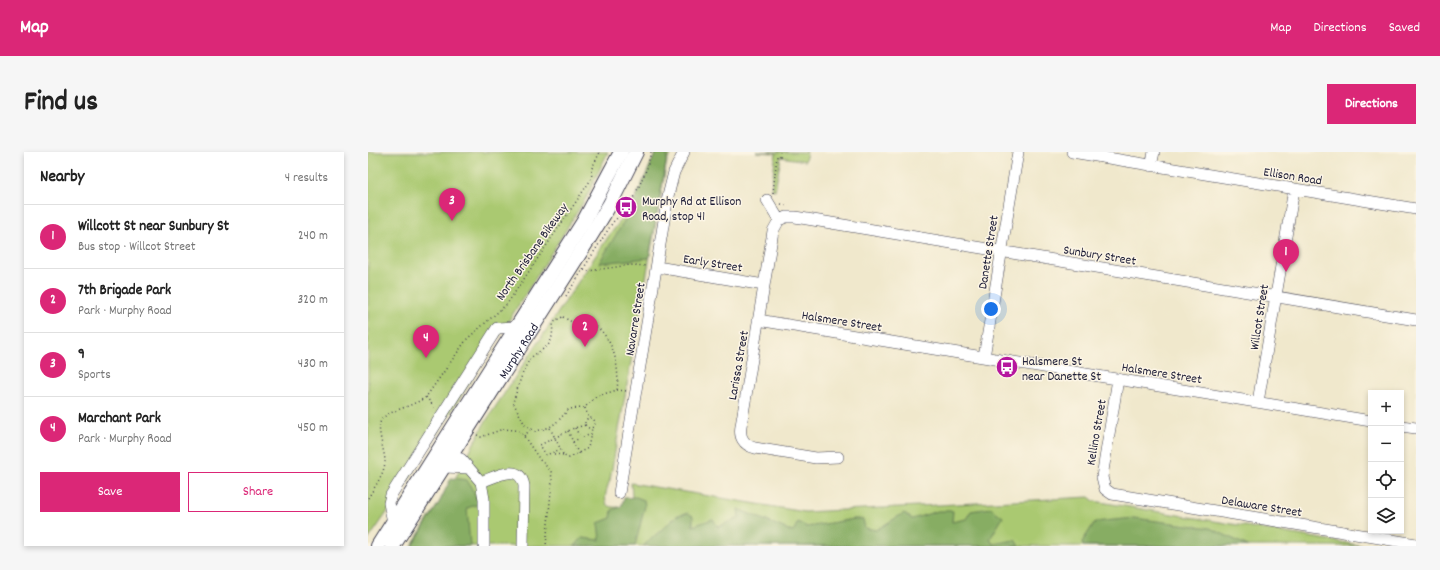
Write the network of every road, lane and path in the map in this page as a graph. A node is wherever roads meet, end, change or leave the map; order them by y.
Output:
1 (600, 152) edge
2 (621, 152) edge
3 (636, 152) edge
4 (684, 152) edge
5 (780, 152) edge
6 (1018, 152) edge
7 (1072, 152) edge
8 (1154, 152) edge
9 (1151, 166) junction
10 (1294, 189) junction
11 (773, 198) junction
12 (787, 206) dead end
13 (1416, 209) edge
14 (779, 220) junction
15 (1001, 252) junction
16 (657, 267) junction
17 (584, 270) dead end
18 (764, 285) junction
19 (1276, 297) junction
20 (758, 320) junction
21 (1416, 320) edge
22 (517, 327) junction
23 (984, 357) junction
24 (1118, 379) junction
25 (617, 390) junction
26 (630, 391) dead end
27 (426, 397) junction
28 (1258, 402) junction
29 (585, 408) junction
30 (442, 413) junction
31 (589, 418) junction
32 (1368, 420) edge
33 (473, 421) junction
34 (586, 425) junction
35 (1404, 426) edge
36 (550, 428) junction
37 (575, 428) junction
38 (592, 428) junction
39 (1416, 428) edge
40 (530, 429) junction
41 (568, 431) junction
42 (592, 434) junction
43 (579, 435) dead end
44 (524, 436) junction
45 (583, 436) dead end
46 (555, 438) junction
47 (578, 439) dead end
48 (573, 442) junction
49 (561, 449) junction
50 (553, 454) junction
51 (564, 455) junction
52 (579, 455) junction
53 (838, 457) dead end
54 (443, 460) junction
55 (481, 482) junction
56 (1105, 489) joint
57 (619, 493) dead end
58 (368, 498) edge
59 (393, 522) junction
60 (1416, 544) edge
61 (378, 546) edge
62 (393, 546) edge
63 (484, 546) edge
64 (523, 546) edge
65 (546, 546) edge

1 - 27 path, North Brisbane Bikeway
2 - 22 main road, Murphy Road
3 - 33 main road, Murphy Road
4 - 16 street, Navarre Street
5 - 11 path
6 - 15 street, Danette Street
7 - 9 street, Ellison Road
8 - 9 street
9 - 10 street, Ellison Road
10 - 13 street, Ellison Road
10 - 19 street, Willcot Street
11 - 12 path
11 - 14 street
14 - 15 street, Sunbury Street
14 - 18 street, Larissa Street
15 - 19 street, Sunbury Street
15 - 23 street, Danette Street
16 - 17 path
16 - 18 street, Early Street
16 - 57 street, Navarre Street
18 - 20 street, Larissa Street
19 - 21 street, Sunbury Street
19 - 28 street, Willcot Street
20 - 23 street, Halsmere Street
20 - 53 street, Larissa Street
22 - 30 street
22 - 54 main road, Murphy Road
23 - 24 street, Halsmere Street
24 - 28 street, Halsmere Street
24 - 56 street, Kellino Street
25 - 26 path
25 - 29 path
25 - 40 path
27 - 30 path
27 - 58 path, North Brisbane Bikeway
28 - 32 street, Halsmere Street
29 - 31 path
29 - 36 path
30 - 59 street
31 - 34 path
31 - 38 path
33 - 44 path
33 - 54 main road, Murphy Road
34 - 37 path
34 - 38 path
35 - 39 street
36 - 40 path
36 - 46 path
37 - 41 path
37 - 43 path
38 - 42 path
40 - 44 path
41 - 46 path
41 - 48 path
42 - 45 path
42 - 52 path
44 - 65 path
46 - 49 path
46 - 50 path
47 - 48 path
48 - 52 path
49 - 50 path
49 - 51 path
50 - 51 path
51 - 52 path
54 - 55 street
54 - 59 main road, Murphy Road
54 - 62 main road, Murphy Road
55 - 63 street
55 - 64 street
56 - 60 street, Delaware Street
59 - 61 main road, Murphy Road

